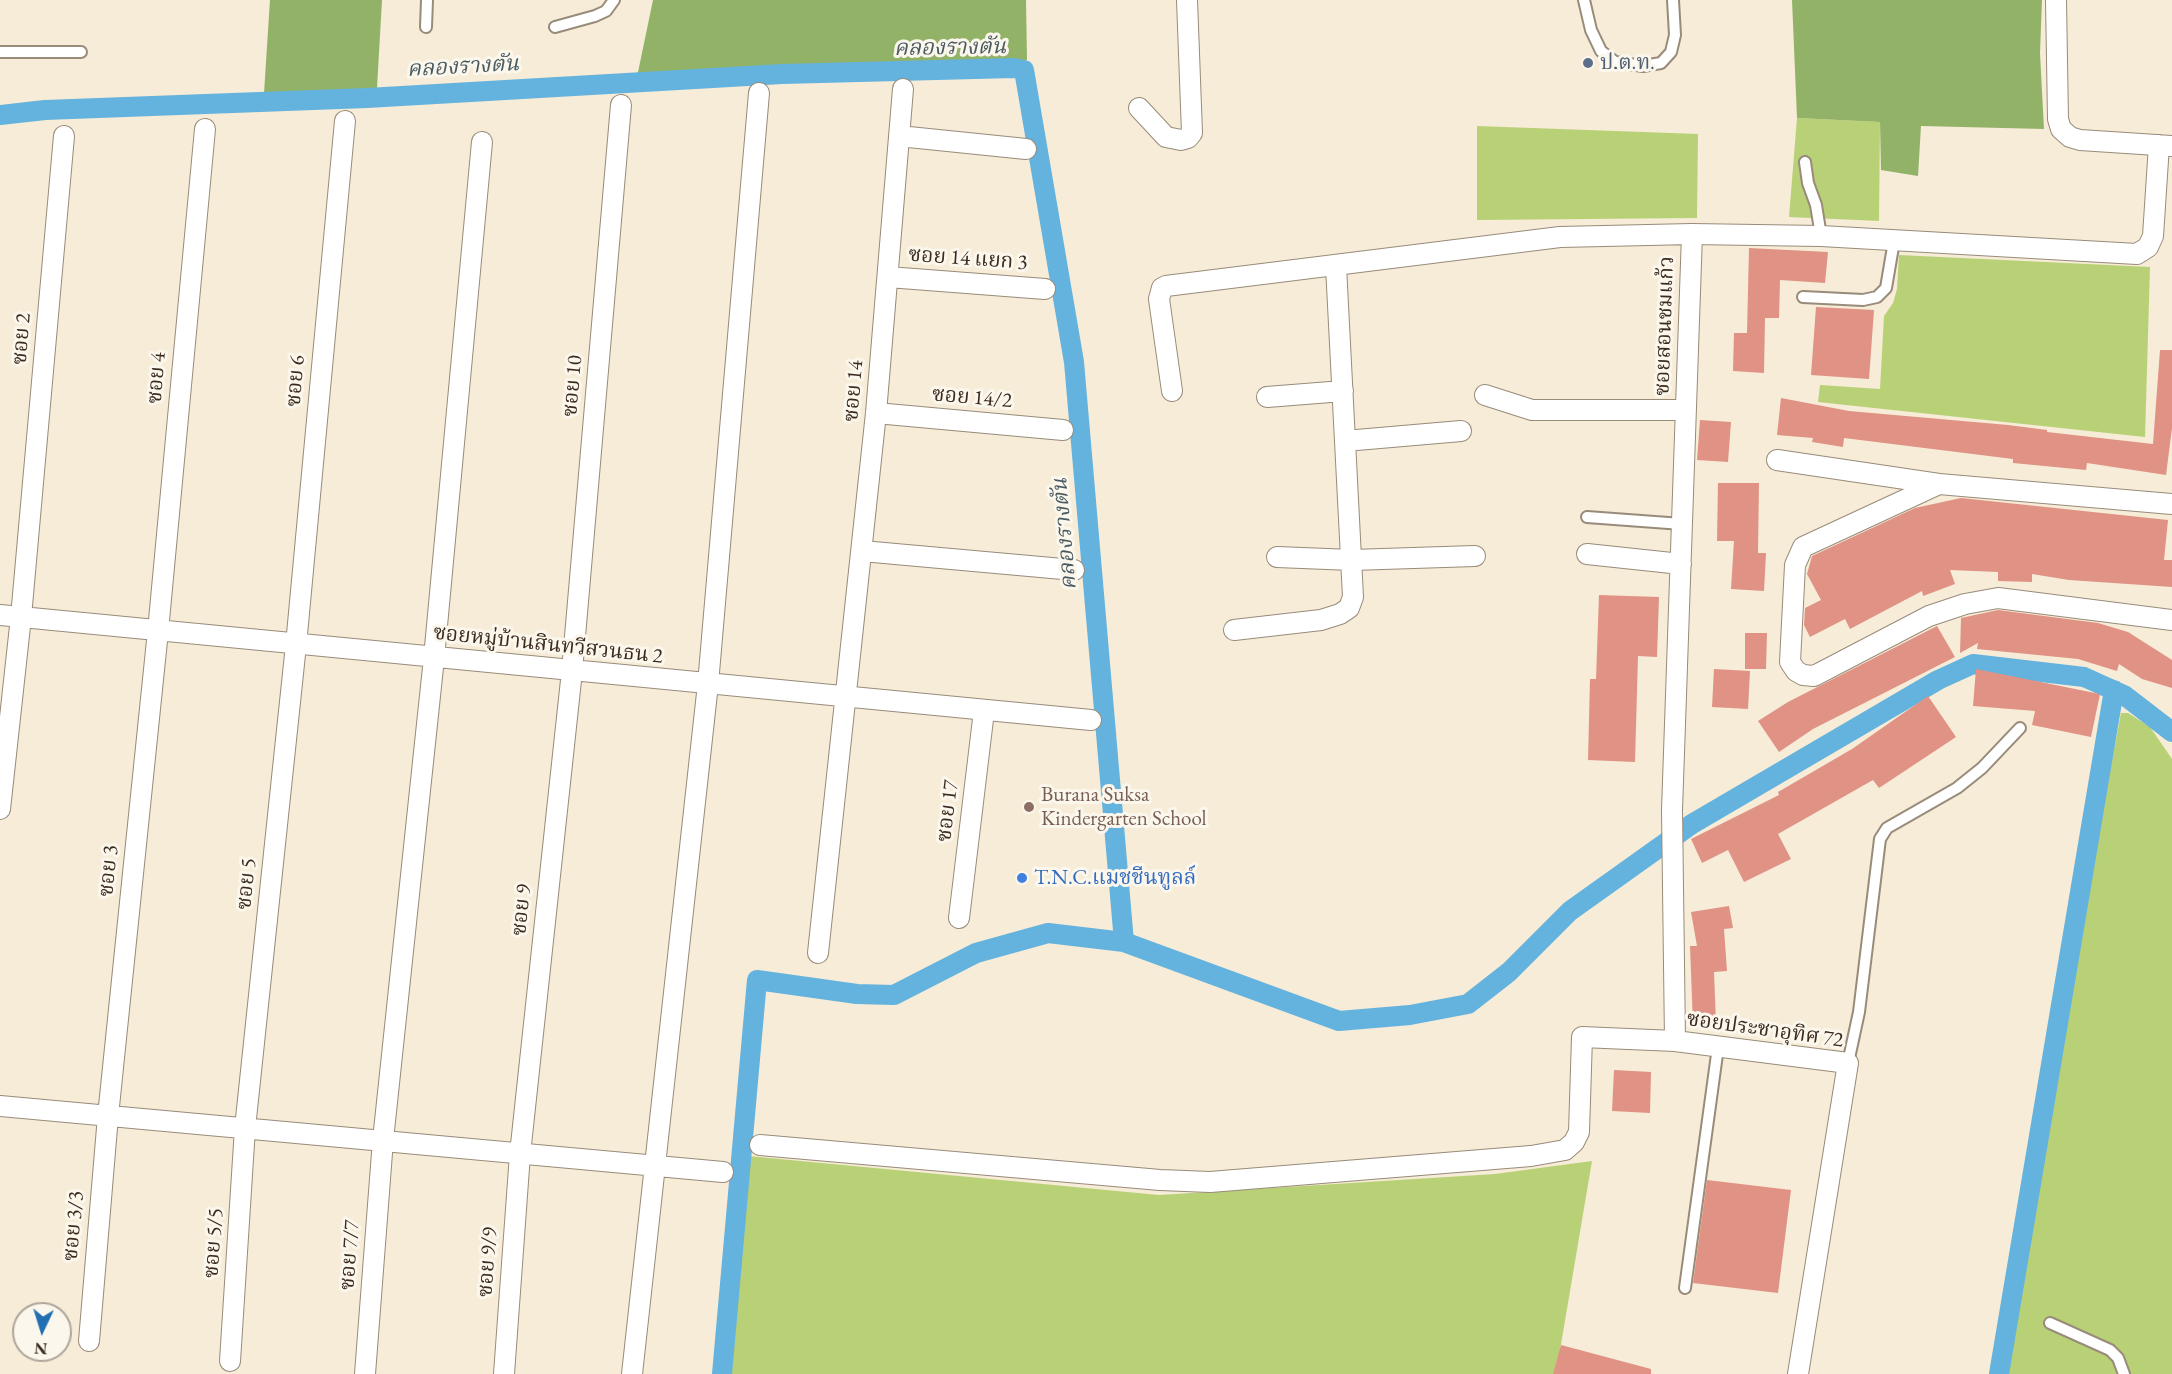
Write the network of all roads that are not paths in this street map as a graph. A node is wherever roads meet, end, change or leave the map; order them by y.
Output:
1 (427, 0) edge
2 (614, 0) edge
3 (1187, 0) edge
4 (1584, 0) edge
5 (1673, 0) edge
6 (2056, 0) edge
7 (426, 27) dead end
8 (555, 27) dead end
9 (81, 51) dead end
10 (0, 52) edge
11 (903, 89) dead end
12 (759, 93) dead end
13 (621, 105) dead end
14 (1138, 108) dead end
15 (345, 121) dead end
16 (205, 129) dead end
17 (64, 136) dead end
18 (899, 136) junction
19 (482, 142) dead end
20 (2165, 145) edge
21 (1026, 149) dead end
22 (1805, 162) dead end
23 (1692, 234) junction
24 (1821, 236) junction
25 (1894, 241) junction
26 (1336, 266) junction
27 (888, 277) junction
28 (1045, 289) dead end
29 (1803, 297) dead end
30 (1172, 391) dead end
31 (1342, 392) junction
32 (1485, 395) dead end
33 (1267, 397) dead end
34 (1686, 410) junction
35 (876, 413) junction
36 (1063, 430) dead end
37 (1461, 431) dead end
38 (1345, 441) junction
39 (1777, 460) dead end
40 (1939, 484) junction
41 (2172, 504) edge
42 (1587, 517) dead end
43 (1682, 524) junction
44 (862, 551) junction
45 (1587, 554) dead end
46 (1475, 556) dead end
47 (1277, 557) dead end
48 (1352, 560) junction
49 (1681, 564) junction
50 (1074, 570) dead end
51 (0, 615) edge
52 (21, 617) junction
53 (2152, 618) junction
54 (2172, 620) edge
55 (1234, 630) dead end
56 (158, 631) junction
57 (2172, 635) edge
58 (296, 645) junction
59 (434, 658) junction
60 (572, 671) junction
61 (708, 684) junction
62 (848, 698) junction
63 (984, 711) junction
64 (1091, 720) dead end
65 (2020, 728) dead end
66 (0, 809) edge
67 (1674, 873) joint
68 (959, 918) dead end
69 (818, 953) dead end
70 (1675, 1041) junction
71 (1718, 1047) junction
72 (1848, 1063) junction
73 (0, 1106) edge
74 (108, 1116) junction
75 (245, 1128) junction
76 (382, 1140) junction
77 (760, 1145) dead end
78 (520, 1154) junction
79 (657, 1166) junction
80 (723, 1172) dead end
81 (1686, 1288) dead end
82 (2050, 1323) dead end
83 (89, 1341) dead end
84 (230, 1361) dead end
85 (365, 1374) edge
86 (504, 1374) edge
87 (632, 1374) edge
88 (1798, 1374) edge
89 (2124, 1374) edge

1 - 7 lane
2 - 8 lane
3 - 14 street
4 - 5 lane
6 - 20 street
9 - 10 lane
11 - 18 street, ซอย 14
12 - 61 street
13 - 60 street, ซอย 10
15 - 58 street, ซอย 6
16 - 56 street, ซอย 4
17 - 52 street, ซอย 2
18 - 21 street
18 - 27 street, ซอย 14
19 - 59 street
20 - 25 street, ซอยสอนชมแก้ว
22 - 24 lane
23 - 24 street, ซอยสอนชมแก้ว
23 - 26 street
23 - 34 street, ซอยสอนชมแก้ว
24 - 25 street, ซอยสอนชมแก้ว
25 - 29 lane
26 - 30 street
26 - 31 street
27 - 28 street, ซอย 14 แยก 3
27 - 35 street, ซอย 14
31 - 33 street
31 - 38 street
32 - 34 street
34 - 43 street, ซอยสอนชมแก้ว
35 - 36 street, ซอย 14/2
35 - 44 street, ซอย 14
37 - 38 street
38 - 48 street
39 - 40 street
40 - 41 street
40 - 53 street
42 - 43 lane
43 - 49 street, ซอยสอนชมแก้ว
44 - 50 street
44 - 62 street, ซอย 14
45 - 49 street
46 - 48 street
47 - 48 street
48 - 55 street
49 - 67 street, ซอยสอนชมแก้ว
51 - 52 street, ซอยหมู่บ้านสินทวีสวนธน 2
52 - 56 street, ซอยหมู่บ้านสินทวีสวนธน 2
52 - 66 street, ซอย 2
53 - 54 street
53 - 57 street
56 - 58 street, ซอยหมู่บ้านสินทวีสวนธน 2
56 - 74 street, ซอย 3
58 - 59 street, ซอยหมู่บ้านสินทวีสวนธน 2
58 - 75 street, ซอย 5
59 - 60 street, ซอยหมู่บ้านสินทวีสวนธน 2
59 - 76 street, ซอย 7/7
60 - 61 street, ซอยหมู่บ้านสินทวีสวนธน 2
60 - 78 street, ซอย 9
61 - 62 street, ซอยหมู่บ้านสินทวีสวนธน 2
61 - 79 street
62 - 63 street, ซอยหมู่บ้านสินทวีสวนธน 2
62 - 69 street, ซอย 14
63 - 64 street, ซอยหมู่บ้านสินทวีสวนธน 2
63 - 68 street, ซอย 17
65 - 72 lane
67 - 70 street, ซอยประชาอุทิศ 72
70 - 71 street, ซอยประชาอุทิศ 72
70 - 77 street
71 - 72 street, ซอยประชาอุทิศ 72
71 - 81 lane
72 - 88 street, ซอยประชาอุทิศ 72
73 - 74 street
74 - 75 street
74 - 83 street, ซอย 3/3
75 - 76 street
75 - 84 street, ซอย 5/5
76 - 78 street
76 - 85 street, ซอย 7/7
78 - 79 street
78 - 86 street, ซอย 9/9
79 - 80 street
79 - 87 street
82 - 89 lane

